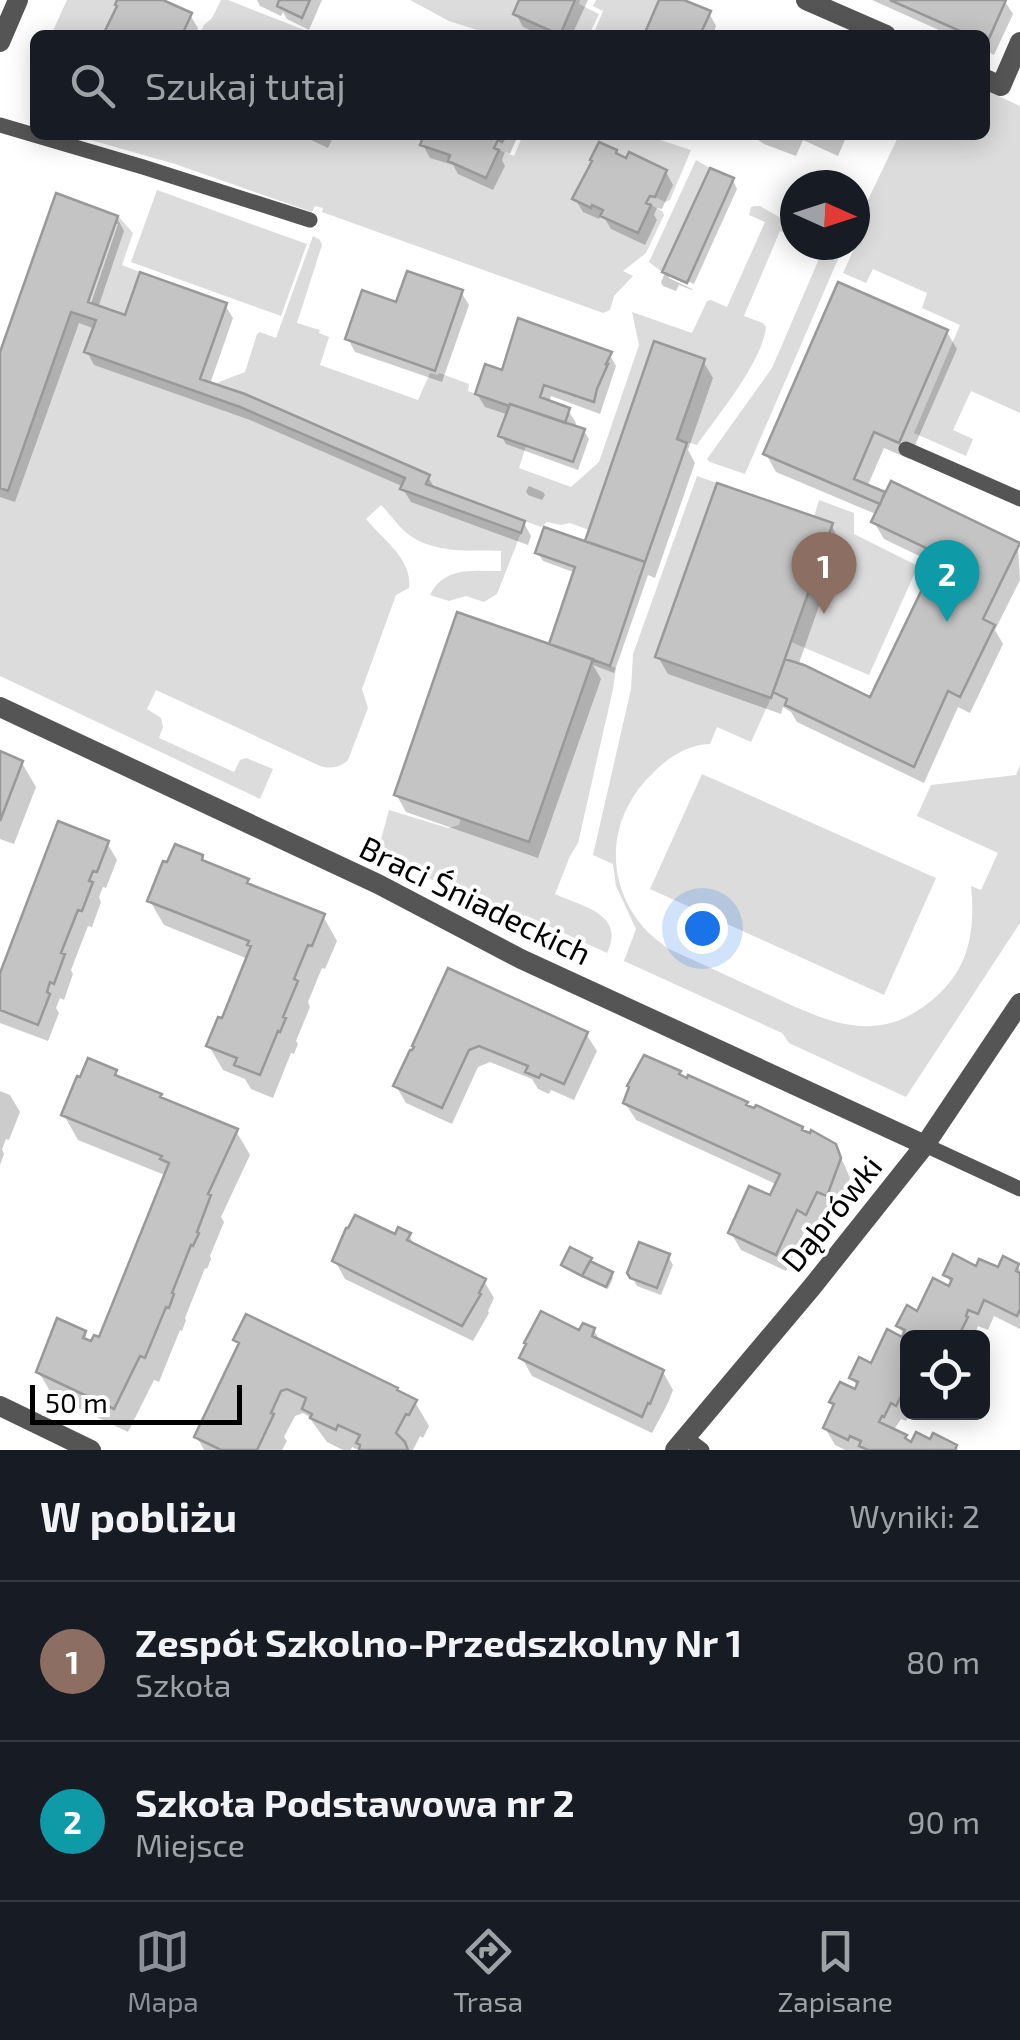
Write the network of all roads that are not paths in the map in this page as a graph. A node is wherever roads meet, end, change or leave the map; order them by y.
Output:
1 (18, 0) edge
2 (806, 0) edge
3 (875, 30) edge
4 (0, 42) edge
5 (1020, 42) edge
6 (993, 82) edge
7 (0, 125) edge
8 (30, 134) edge
9 (52, 140) edge
10 (310, 220) dead end
11 (906, 448) dead end
12 (1020, 499) edge
13 (0, 707) edge
14 (1020, 1003) edge
15 (925, 1145) junction
16 (1020, 1189) edge
17 (0, 1406) edge
18 (688, 1446) edge
19 (91, 1450) edge

1 - 4 street
2 - 3 street
5 - 6 street
7 - 8 lane
9 - 10 lane
11 - 12 lane
13 - 15 street, Braci Śniadeckich
14 - 15 street, Dąbrówki
15 - 16 lane
15 - 18 street, Dąbrówki
17 - 19 street

